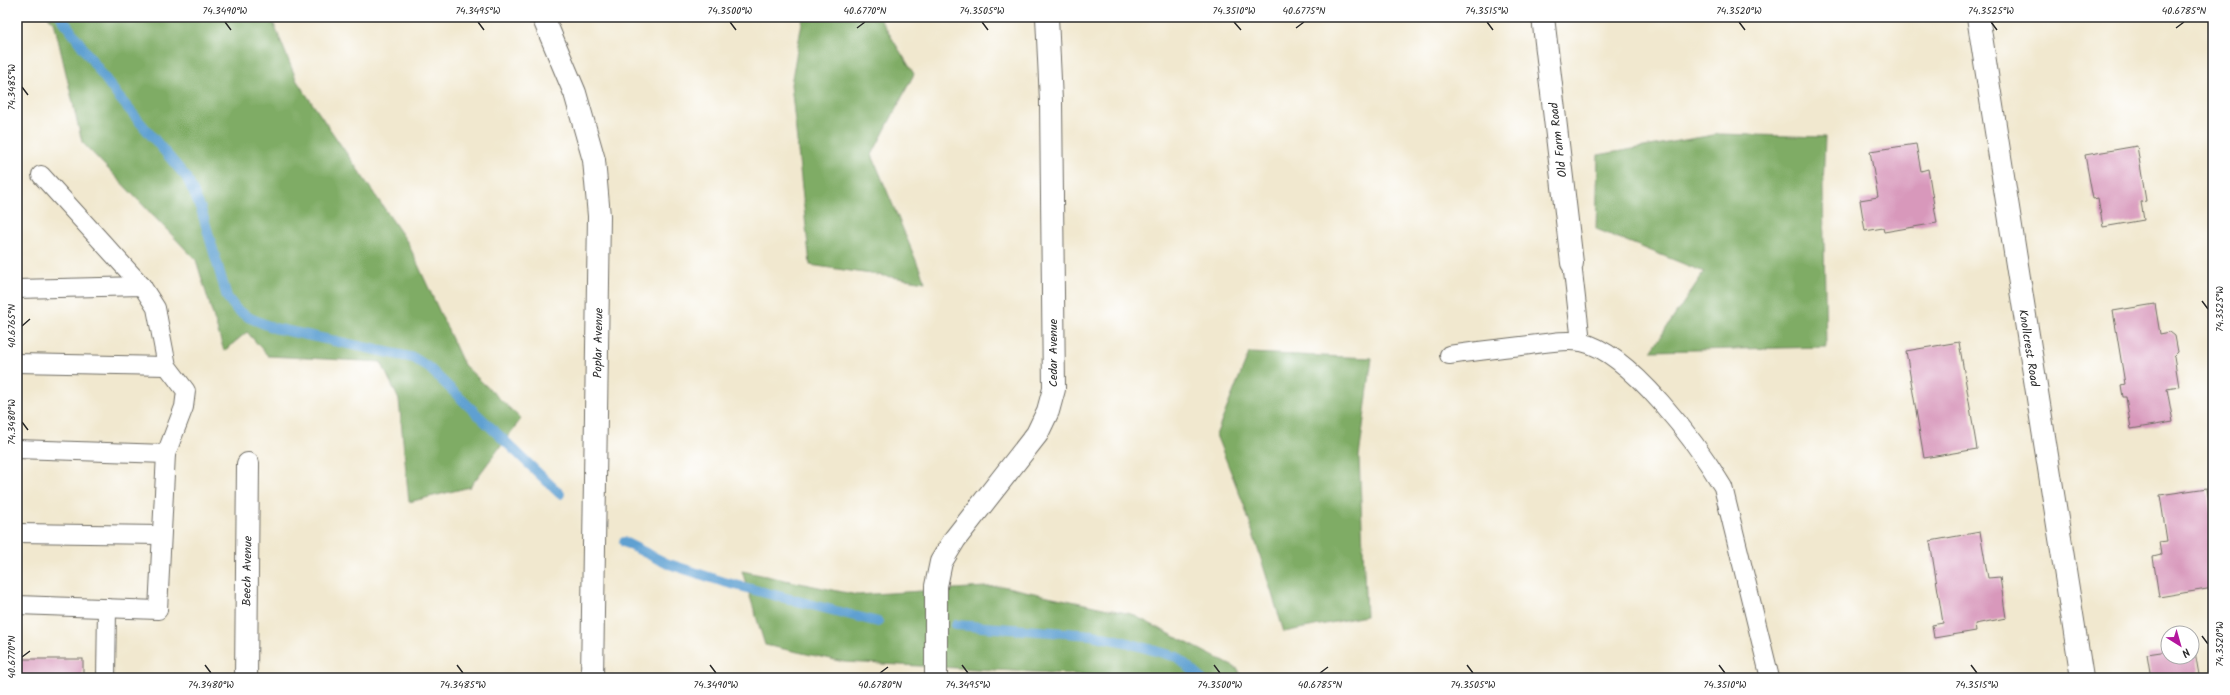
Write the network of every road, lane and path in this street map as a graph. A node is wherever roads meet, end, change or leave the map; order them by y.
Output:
1 (543, 17) edge
2 (1047, 17) edge
3 (1543, 17) edge
4 (1978, 17) edge
5 (41, 175) dead end
6 (1572, 263) joint
7 (142, 286) junction
8 (17, 289) edge
9 (1581, 342) junction
10 (1449, 355) dead end
11 (17, 363) edge
12 (167, 366) junction
13 (17, 449) edge
14 (166, 454) junction
15 (248, 464) dead end
16 (17, 533) edge
17 (161, 535) junction
18 (17, 605) edge
19 (106, 608) junction
20 (106, 678) edge
21 (246, 678) edge
22 (592, 678) edge
23 (936, 678) edge
24 (1770, 678) edge
25 (2082, 678) edge

1 - 22 street, Poplar Avenue
2 - 23 street, Cedar Avenue
3 - 6 street, Old Farm Road
4 - 25 street, Knollcrest Road
5 - 7 lane
6 - 9 lane
7 - 8 lane
7 - 12 lane
9 - 10 lane
9 - 24 lane
11 - 12 lane
12 - 14 lane
13 - 14 lane
14 - 17 lane
15 - 21 street, Beech Avenue
16 - 17 lane
17 - 19 lane
18 - 19 lane
19 - 20 lane

